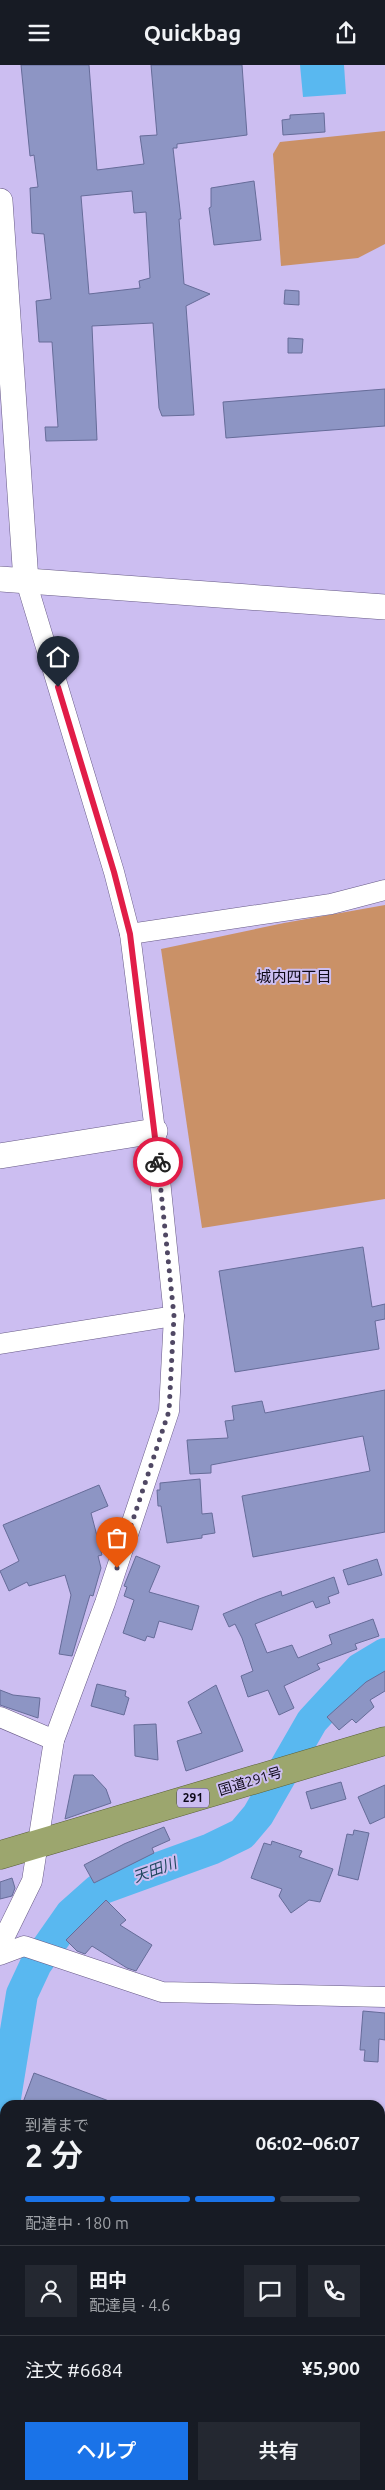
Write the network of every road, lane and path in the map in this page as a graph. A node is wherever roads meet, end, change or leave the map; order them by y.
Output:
1 (0, 201) edge
2 (0, 579) edge
3 (26, 581) junction
4 (385, 607) edge
5 (385, 890) edge
6 (130, 934) junction
7 (155, 1131) junction
8 (0, 1156) edge
9 (174, 1316) junction
10 (0, 1344) edge
11 (0, 1717) edge
12 (54, 1740) junction
13 (385, 1741) edge
14 (37, 1845) junction
15 (0, 1855) edge
16 (0, 1946) edge
17 (0, 1955) edge
18 (385, 1997) edge

1 - 3 street
2 - 3 street
3 - 4 street
3 - 6 street
5 - 6 street
6 - 7 street
7 - 8 street
7 - 9 street
9 - 10 street
9 - 12 street
11 - 12 street
12 - 14 street
13 - 14 highway, 国道291号 / 291
14 - 15 highway, 国道291号 / 291
14 - 16 street
17 - 18 street

